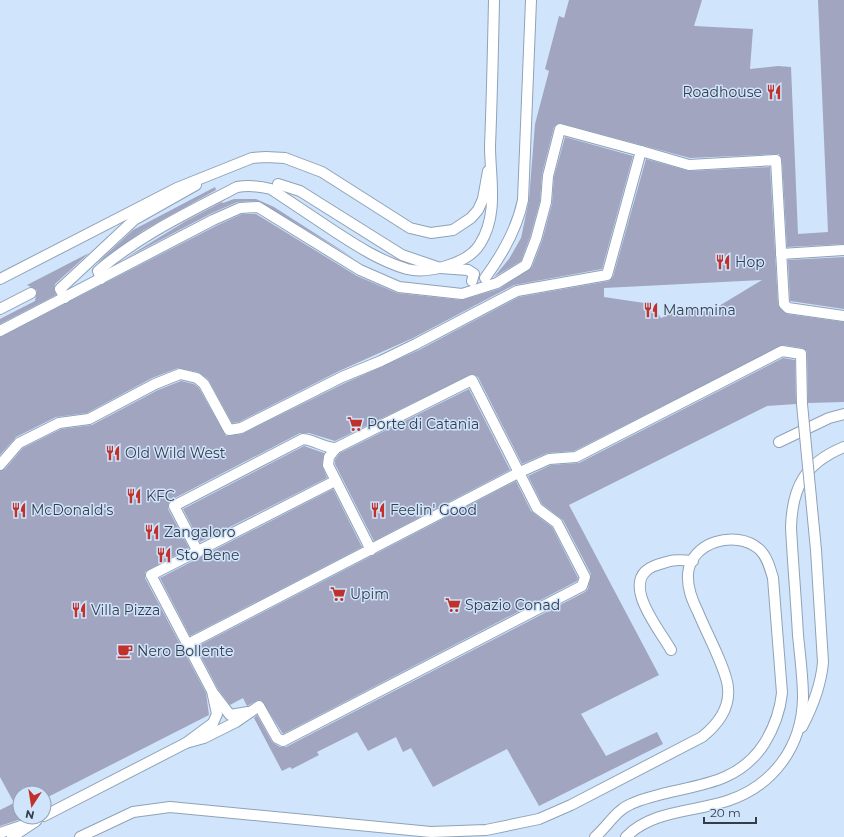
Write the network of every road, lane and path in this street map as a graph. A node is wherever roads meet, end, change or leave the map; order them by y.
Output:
1 (494, 0) edge
2 (531, 0) edge
3 (641, 152) junction
4 (490, 153) junction
5 (213, 174) junction
6 (278, 184) dead end
7 (844, 250) edge
8 (781, 254) junction
9 (440, 268) junction
10 (485, 278) dead end
11 (0, 279) edge
12 (101, 279) junction
13 (472, 281) dead end
14 (31, 293) dead end
15 (65, 298) junction
16 (0, 309) edge
17 (844, 316) edge
18 (0, 331) edge
19 (844, 414) edge
20 (779, 442) dead end
21 (844, 447) edge
22 (336, 448) junction
23 (0, 465) edge
24 (520, 472) junction
25 (335, 481) junction
26 (371, 550) junction
27 (198, 552) junction
28 (693, 561) junction
29 (188, 644) junction
30 (671, 650) dead end
31 (212, 691) junction
32 (250, 712) junction
33 (796, 737) junction
34 (186, 743) junction
35 (52, 812) edge
36 (22, 825) edge
37 (30, 825) edge
38 (0, 833) edge
39 (12, 837) edge
40 (80, 837) edge
41 (596, 837) edge
42 (626, 837) edge

1 - 4 lane
2 - 10 lane
3 - 8 lane
3 - 12 lane
3 - 23 lane
4 - 5 lane
4 - 9 lane
5 - 11 lane
5 - 15 lane
6 - 9 lane
7 - 8 lane
8 - 17 lane
9 - 12 lane
9 - 13 lane
12 - 15 lane
14 - 16 lane
15 - 18 lane
19 - 20 lane
21 - 33 lane
22 - 24 lane
22 - 25 lane
22 - 27 lane
24 - 26 lane
24 - 32 lane
24 - 33 lane, bridge
25 - 26 lane
25 - 27 lane
26 - 29 lane
27 - 29 lane
28 - 30 lane
28 - 40 lane
28 - 41 lane
29 - 31 lane
31 - 32 lane
31 - 34 lane
32 - 34 lane
33 - 42 lane
34 - 35 lane
36 - 38 lane
37 - 39 lane

